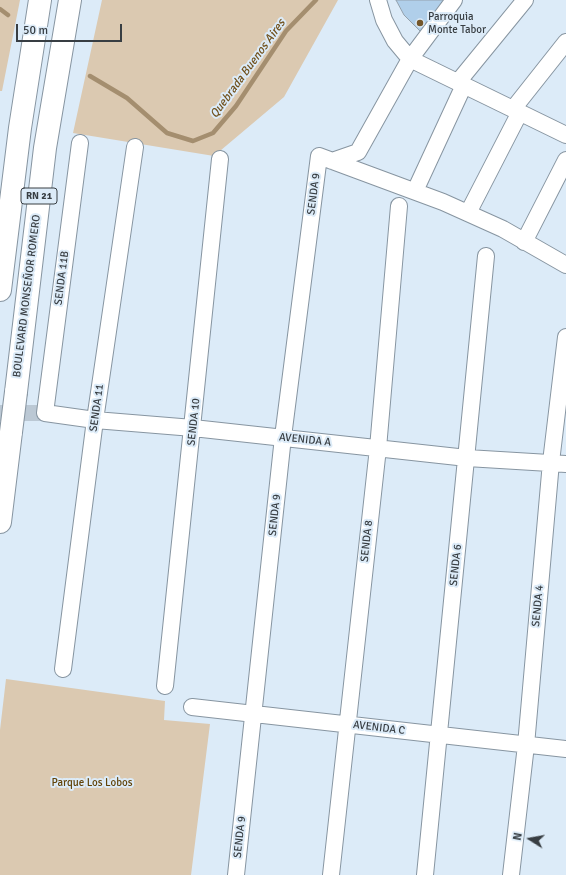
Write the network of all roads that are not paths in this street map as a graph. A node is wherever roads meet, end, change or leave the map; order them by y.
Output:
1 (40, 0) edge
2 (70, 0) edge
3 (75, 0) edge
4 (378, 0) edge
5 (454, 0) edge
6 (525, 0) edge
7 (63, 40) junction
8 (566, 42) edge
9 (410, 59) junction
10 (461, 84) junction
11 (516, 110) junction
12 (566, 134) edge
13 (80, 143) dead end
14 (135, 147) dead end
15 (220, 159) dead end
16 (325, 159) junction
17 (566, 160) edge
18 (415, 191) junction
19 (399, 206) dead end
20 (468, 213) junction
21 (524, 242) junction
22 (486, 256) dead end
23 (566, 265) edge
24 (0, 290) edge
25 (566, 337) edge
26 (45, 413) joint
27 (95, 420) junction
28 (193, 428) junction
29 (283, 437) junction
30 (378, 448) junction
31 (467, 458) junction
32 (559, 463) edge
33 (0, 522) edge
34 (63, 669) dead end
35 (165, 686) dead end
36 (192, 707) dead end
37 (253, 714) junction
38 (347, 724) junction
39 (438, 735) junction
40 (526, 745) junction
41 (566, 749) edge
42 (236, 875) edge
43 (331, 875) edge
44 (425, 875) edge
45 (511, 875) edge

1 - 24 highway, RN 21
2 - 7 highway, BOULEVARD MONSEÑOR ROMERO / RN 21
3 - 7 highway
4 - 9 street
5 - 9 street
6 - 10 street
7 - 33 highway, BOULEVARD MONSEÑOR ROMERO / RN 21, bridge
8 - 11 street
9 - 10 street
9 - 16 street
10 - 11 street
10 - 18 street
11 - 12 street
11 - 20 street
13 - 26 street, SENDA 11B
14 - 27 street, SENDA 11
15 - 28 street, SENDA 10
16 - 18 street
16 - 29 street, SENDA 9
17 - 21 street
18 - 20 street
19 - 30 street, SENDA 8
20 - 21 street
21 - 23 street
22 - 31 street, SENDA 6
25 - 32 street, SENDA 4
26 - 27 street, AVENIDA A
27 - 28 street, AVENIDA A
27 - 34 street, SENDA 11
28 - 29 street, AVENIDA A
28 - 35 street, SENDA 10
29 - 30 street, AVENIDA A
29 - 37 street, SENDA 9
30 - 31 street, AVENIDA A
30 - 38 street, SENDA 8
31 - 32 street, AVENIDA A
31 - 39 street, SENDA 6
32 - 40 street, SENDA 4
36 - 37 street, AVENIDA C
37 - 38 street, AVENIDA C
37 - 42 street, SENDA 9
38 - 39 street, AVENIDA C
38 - 43 street, SENDA 8
39 - 40 street, AVENIDA C
39 - 44 street, SENDA 6
40 - 41 street, AVENIDA C
40 - 45 street, SENDA 4

